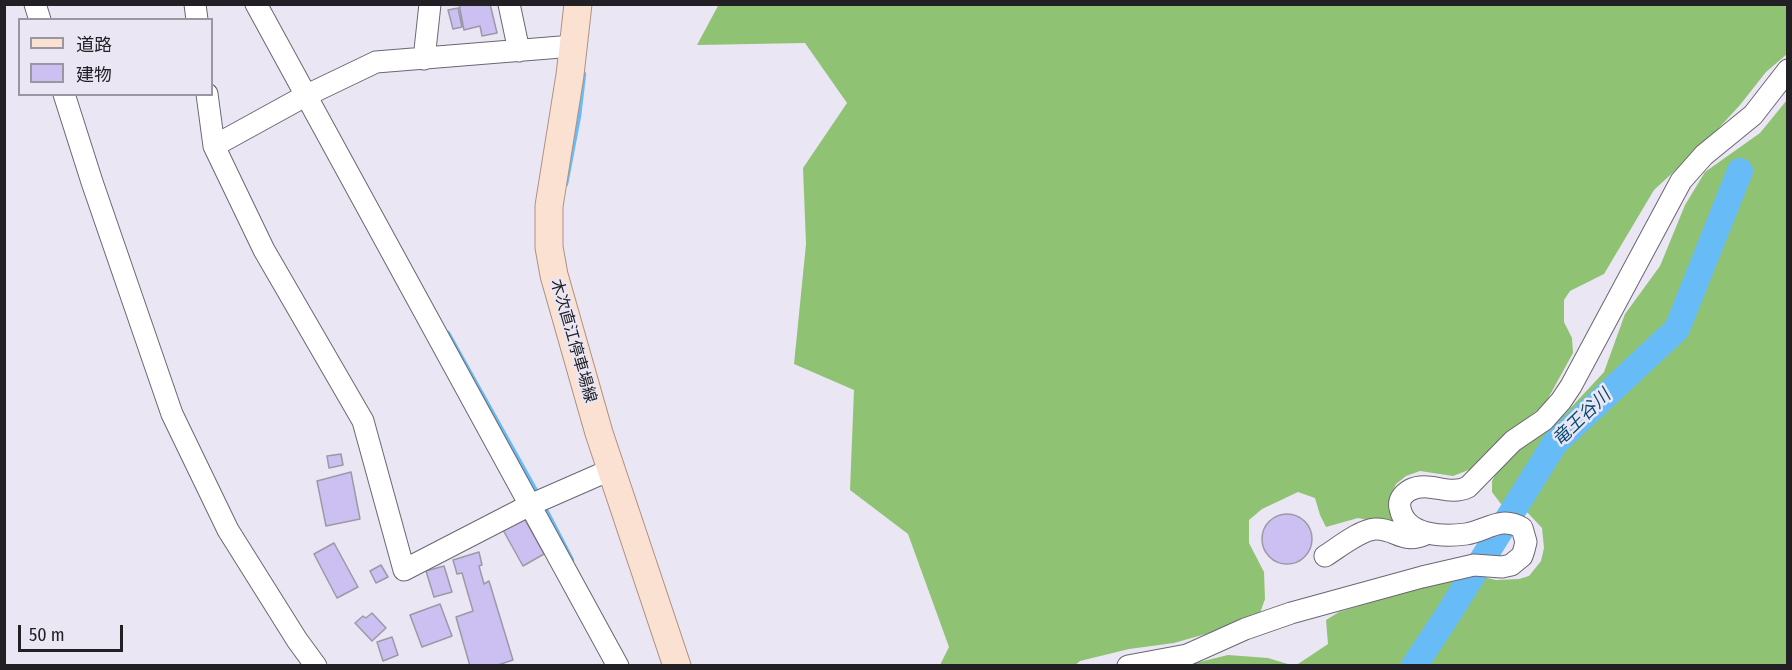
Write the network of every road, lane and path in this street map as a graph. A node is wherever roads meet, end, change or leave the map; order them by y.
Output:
1 (256, 4) edge
2 (430, 4) edge
3 (509, 4) edge
4 (578, 4) edge
5 (573, 46) junction
6 (519, 51) junction
7 (424, 58) junction
8 (1788, 70) edge
9 (65, 96) edge
10 (207, 96) edge
11 (305, 96) junction
12 (214, 146) junction
13 (610, 470) junction
14 (530, 505) junction
15 (1428, 533) junction
16 (1325, 555) dead end
17 (316, 666) edge
18 (618, 666) edge
19 (677, 666) edge
20 (1128, 666) edge

1 - 11 street
2 - 7 street
3 - 6 street
4 - 5 main road, 木次直江停車場線
5 - 6 street
5 - 13 main road, 木次直江停車場線
6 - 7 street
7 - 11 street
8 - 15 street
9 - 17 street
10 - 12 street
11 - 12 street
11 - 14 street
12 - 14 street
13 - 14 street
13 - 19 main road, 木次直江停車場線
14 - 18 street
15 - 16 street
15 - 20 street

